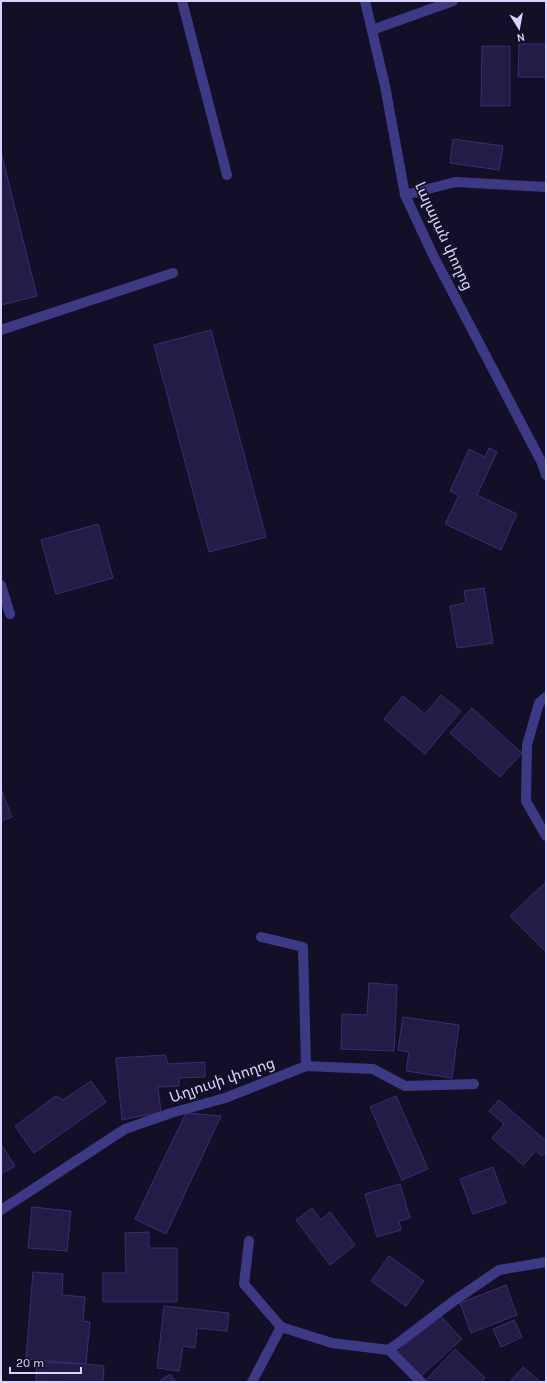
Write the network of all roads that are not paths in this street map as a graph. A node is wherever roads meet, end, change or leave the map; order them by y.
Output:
1 (182, 1) edge
2 (365, 1) edge
3 (454, 1) edge
4 (372, 30) junction
5 (228, 175) dead end
6 (546, 187) edge
7 (405, 195) junction
8 (174, 273) dead end
9 (1, 330) edge
10 (546, 475) edge
11 (1, 585) edge
12 (10, 614) dead end
13 (546, 697) edge
14 (546, 836) edge
15 (261, 937) dead end
16 (306, 1066) junction
17 (474, 1084) dead end
18 (1, 1210) edge
19 (249, 1241) dead end
20 (546, 1262) edge
21 (281, 1327) junction
22 (389, 1350) junction
23 (252, 1382) edge
24 (421, 1382) edge

1 - 5 street
2 - 4 street, Լալայան փողոց
3 - 4 street
4 - 7 street, Լալայան փողոց
6 - 7 street
7 - 10 street, Լալայան փողոց
8 - 9 street
11 - 12 street
13 - 14 street
15 - 16 street
16 - 17 street, Աղյուսի փողոց
16 - 18 street, Աղյուսի փողոց
19 - 21 street
20 - 22 street
21 - 22 street
21 - 23 street
22 - 24 street

